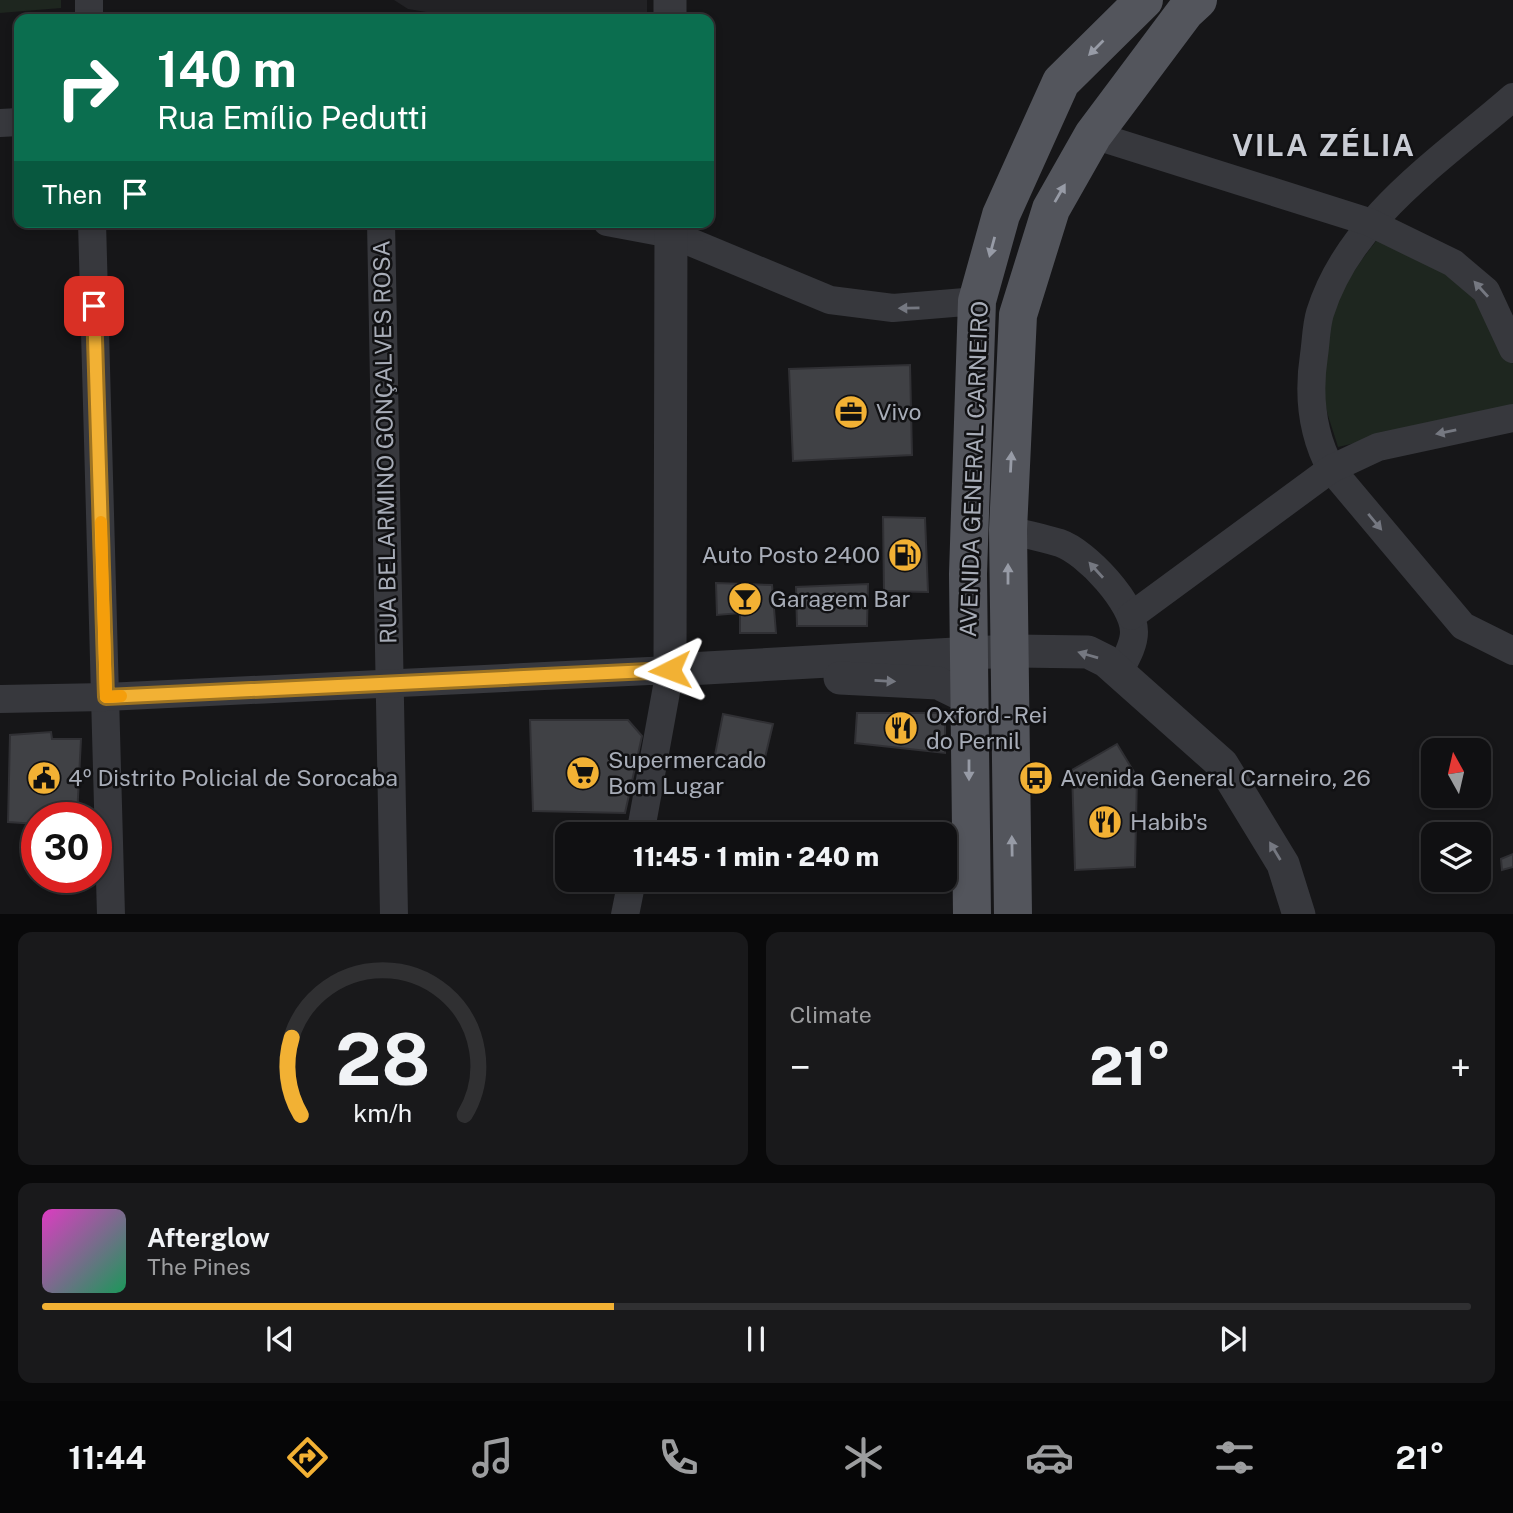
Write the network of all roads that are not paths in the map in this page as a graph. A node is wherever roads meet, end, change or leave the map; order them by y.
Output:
1 (1144, 0) edge
2 (1198, 0) edge
3 (1513, 97) edge
4 (1093, 135) junction
5 (1369, 222) junction
6 (92, 228) edge
7 (381, 228) edge
8 (671, 228) edge
9 (977, 301) junction
10 (1513, 349) edge
11 (1513, 418) edge
12 (1331, 469) junction
13 (1008, 530) junction
14 (1131, 615) junction
15 (1009, 651) junction
16 (1513, 651) edge
17 (968, 653) junction
18 (670, 670) junction
19 (1119, 672) junction
20 (389, 683) junction
21 (106, 697) junction
22 (969, 698) junction
23 (0, 699) edge
24 (642, 822) edge
25 (630, 892) edge
26 (111, 914) edge
27 (394, 914) edge
28 (625, 914) edge
29 (972, 914) edge
30 (1013, 914) edge
31 (1299, 914) edge

1 -> 9 main road, AVENIDA GENERAL CARNEIRO
2 - 4 main road, AVENIDA GENERAL CARNEIRO
3 - 5 street
4 - 5 street
13 -> 4 main road, AVENIDA GENERAL CARNEIRO
10 -> 5 street
5 - 12 street
6 - 21 street
7 - 20 street, RUA BELARMINO GONÇALVES ROSA
9 -> 8 street
8 - 18 street
9 - 17 main road, AVENIDA GENERAL CARNEIRO
11 -> 12 street
12 - 14 street
12 -> 16 street
14 -> 13 street
15 -> 13 main road, AVENIDA GENERAL CARNEIRO
14 - 19 street
15 - 17 street
19 -> 15 street
30 -> 15 main road, AVENIDA GENERAL CARNEIRO
17 - 18 street
17 - 22 main road, AVENIDA GENERAL CARNEIRO
18 - 20 street
18 -> 22 street
18 - 24 street
31 -> 19 street
20 - 21 street
20 - 27 street, RUA BELARMINO GONÇALVES ROSA
21 - 23 street
21 - 26 street
22 -> 29 main road, AVENIDA GENERAL CARNEIRO
25 - 28 street

